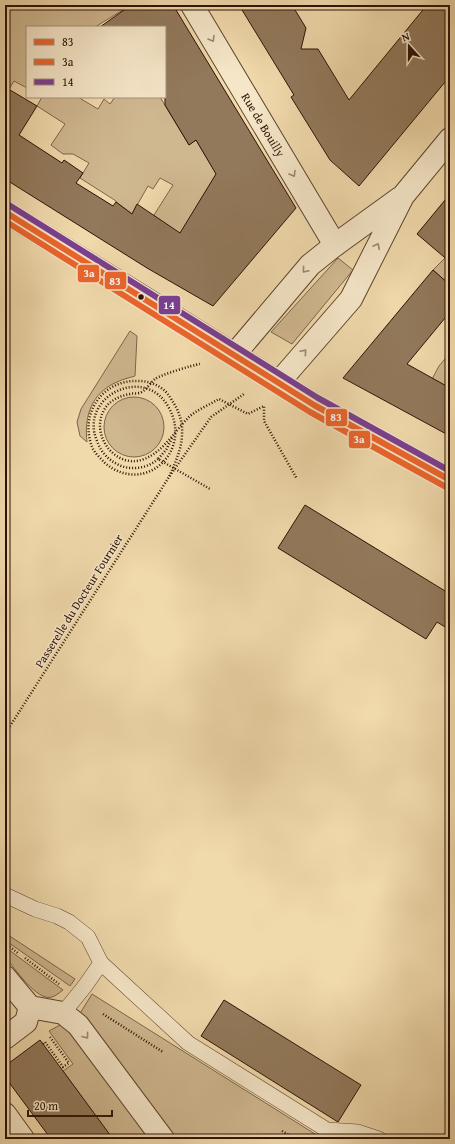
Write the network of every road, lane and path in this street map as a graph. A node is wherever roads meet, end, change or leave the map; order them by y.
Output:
1 (192, 5) edge
2 (450, 139) edge
3 (403, 196) junction
4 (5, 212) edge
5 (335, 245) junction
6 (234, 355) junction
7 (197, 364) dead end
8 (279, 382) junction
9 (244, 394) dead end
10 (229, 404) junction
11 (173, 436) junction
12 (158, 459) junction
13 (169, 477) junction
14 (297, 479) dead end
15 (450, 480) edge
16 (210, 489) dead end
17 (5, 734) edge
18 (5, 895) edge
19 (5, 943) edge
20 (101, 963) junction
21 (5, 977) edge
22 (77, 996) junction
23 (30, 1007) junction
24 (63, 1012) junction
25 (47, 1034) dead end
26 (5, 1038) edge
27 (42, 1044) dead end
28 (166, 1055) dead end
29 (5, 1114) edge
30 (276, 1126) dead end
31 (23, 1139) edge
32 (163, 1139) edge
33 (295, 1139) edge
34 (379, 1139) edge

1 -> 5 street, Rue de Bouilly
2 - 3 street
3 - 5 street
8 -> 3 street
4 - 6 street
5 -> 6 street
6 - 8 street
7 - 11 path
8 - 15 street
9 - 10 path
10 - 11 path
10 - 13 path
10 - 14 path
11 - 12 path
12 - 13 path, bridge
12 - 16 path
13 - 17 path, Passerelle du Docteur Fournier
18 - 20 lane
19 - 22 path
20 - 22 lane
20 - 34 lane
21 - 23 street
22 - 24 lane
22 - 28 path
23 - 24 street
23 - 26 street
24 -> 32 street
25 - 27 path
29 - 31 street
30 - 33 path

